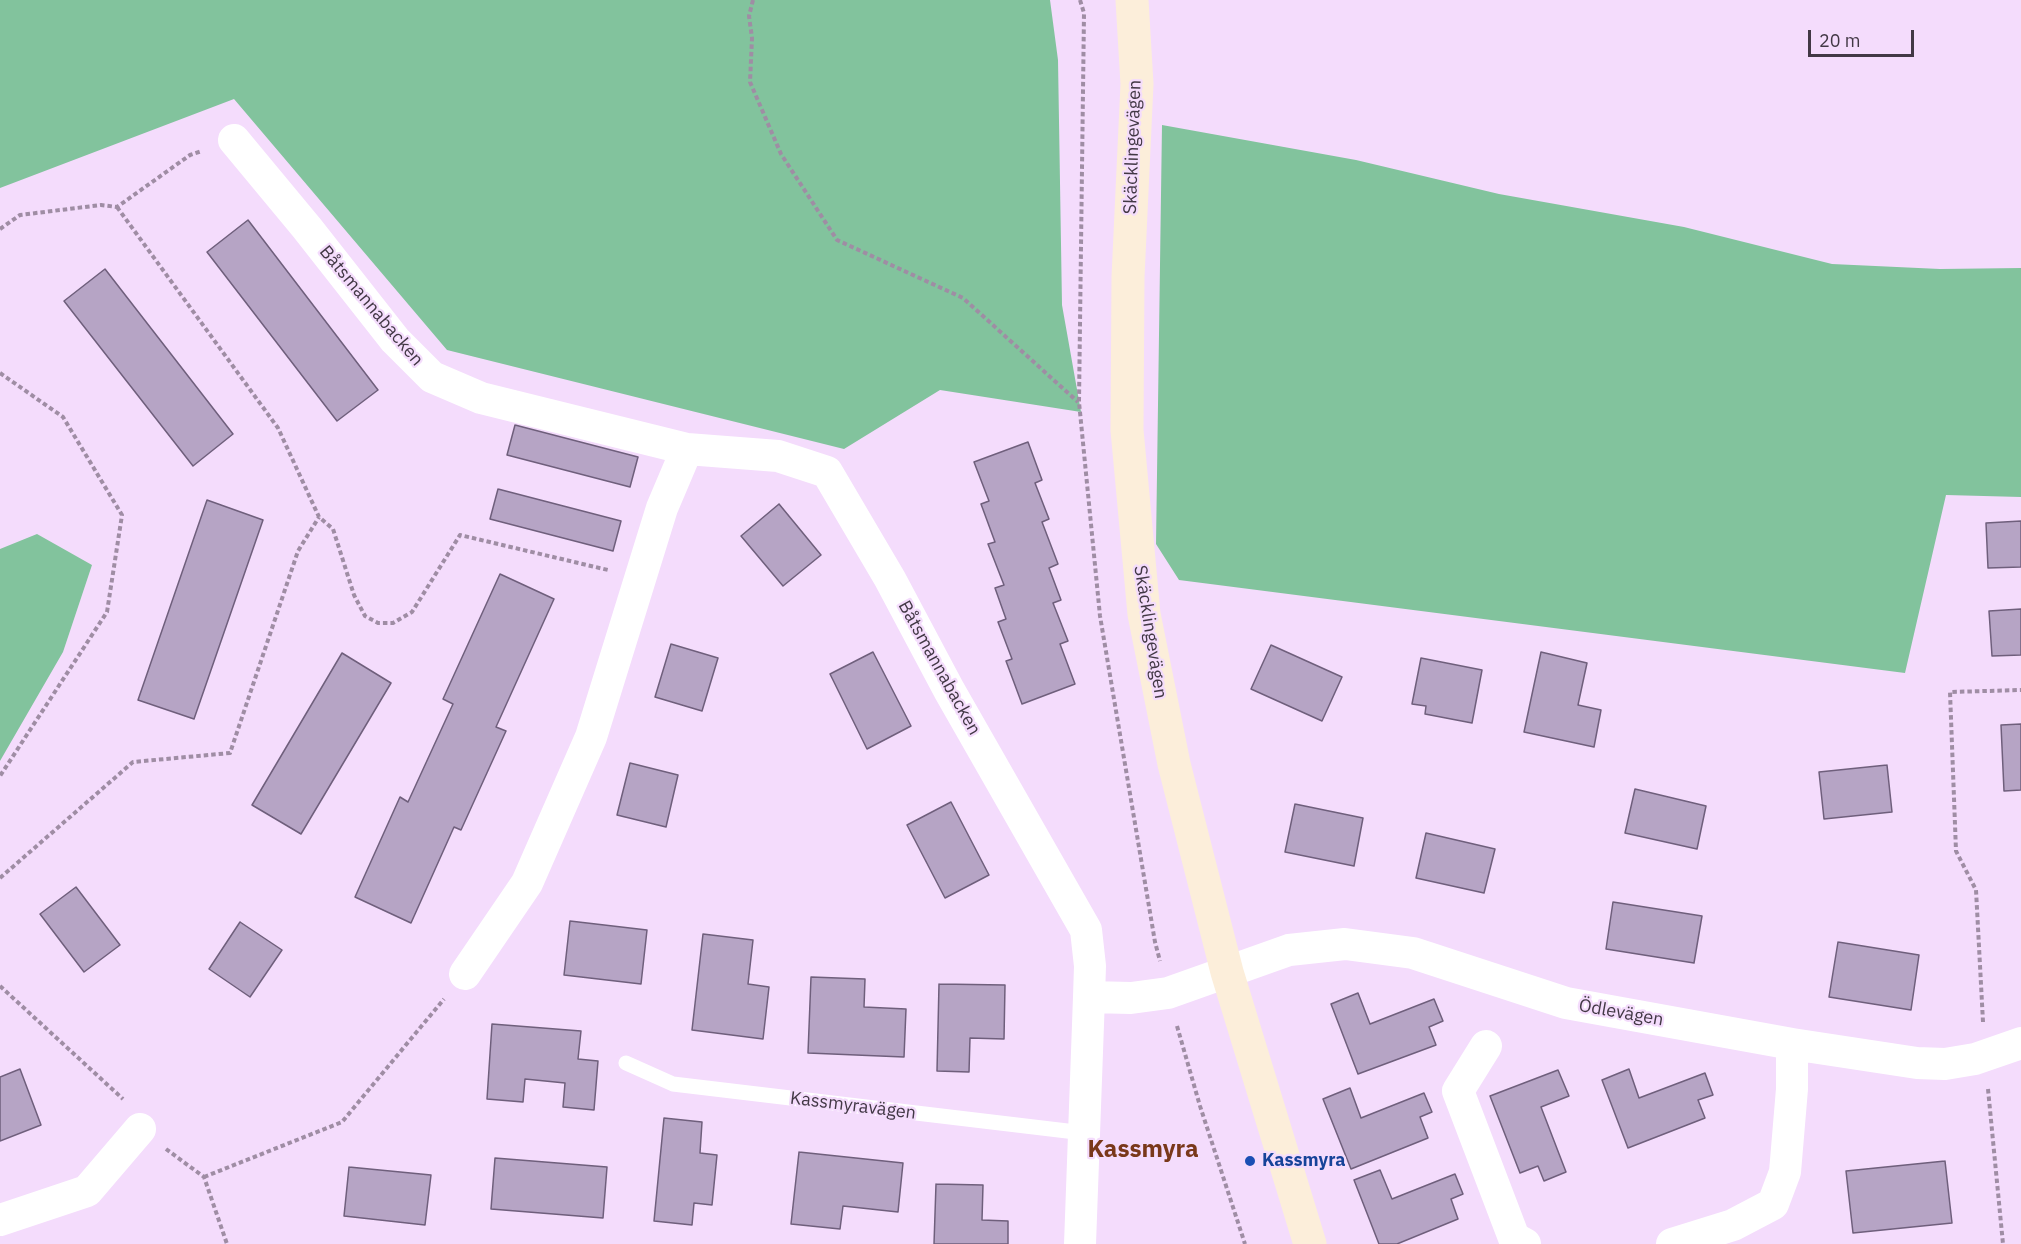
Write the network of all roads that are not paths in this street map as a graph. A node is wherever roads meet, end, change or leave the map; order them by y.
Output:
1 (1132, 0) edge
2 (234, 140) road end
3 (687, 449) junction
4 (1227, 972) junction
5 (465, 974) road end
6 (1089, 997) junction
7 (2021, 1043) edge
8 (1792, 1044) junction
9 (1486, 1046) dead end
10 (626, 1063) dead end
11 (140, 1129) dead end
12 (1084, 1133) junction
13 (0, 1220) edge
14 (1304, 1242) edge
15 (1080, 1244) edge
16 (1525, 1244) edge
17 (1672, 1244) edge

1 - 4 street, Skäcklingevägen
2 - 3 street, Båtsmannabacken
3 - 5 street
3 - 6 street, Båtsmannabacken
4 - 6 street
4 - 8 street, Ödlevägen
4 - 14 street, Skäcklingevägen
6 - 12 street
7 - 8 street, Ödlevägen
8 - 17 street
9 - 16 street
10 - 12 lane, Kassmyravägen
11 - 13 street
12 - 15 street

